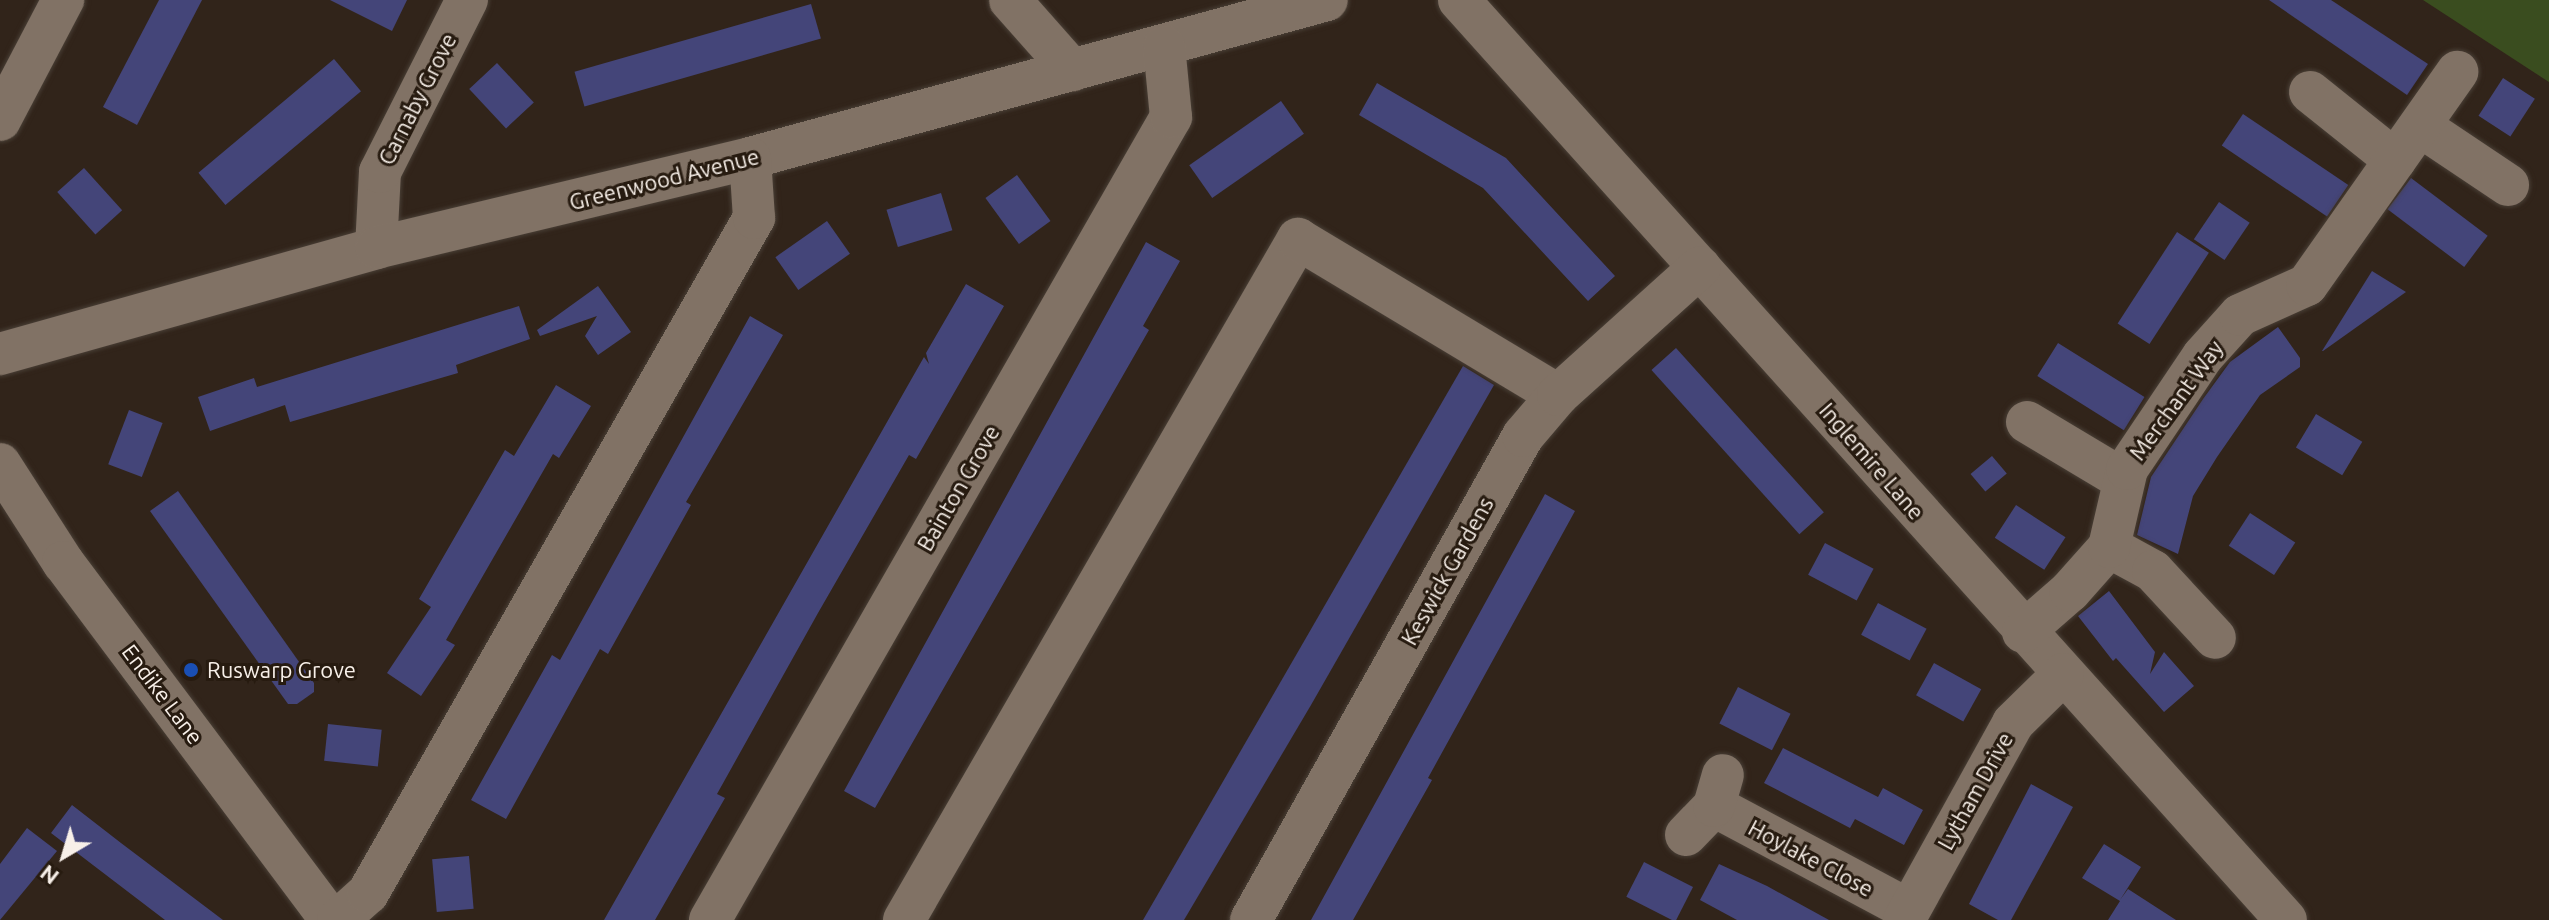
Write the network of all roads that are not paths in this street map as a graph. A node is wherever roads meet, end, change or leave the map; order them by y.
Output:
1 (63, 0) edge
2 (467, 0) edge
3 (1010, 0) edge
4 (1327, 0) edge
5 (1459, 0) edge
6 (1164, 46) junction
7 (1072, 70) junction
8 (2457, 72) dead end
9 (2310, 92) dead end
10 (0, 120) edge
11 (2420, 126) junction
12 (750, 158) junction
13 (2395, 160) junction
14 (2508, 185) dead end
15 (376, 248) junction
16 (1700, 267) junction
17 (0, 354) edge
18 (1558, 395) junction
19 (2027, 422) dead end
20 (0, 464) edge
21 (2124, 480) junction
22 (2109, 547) junction
23 (2023, 632) junction
24 (2215, 638) dead end
25 (2063, 674) junction
26 (1708, 805) dead end
27 (1906, 915) edge
28 (331, 920) edge
29 (338, 920) edge
30 (710, 920) edge
31 (904, 920) edge
32 (1251, 920) edge
33 (2286, 920) edge

1 - 10 street
2 - 15 street, Carnaby Grove
3 - 7 street
4 - 6 street, Greenwood Avenue
5 - 16 street, Inglemire Lane
6 - 7 street, Greenwood Avenue
6 - 30 street, Bainton Grove
7 - 12 street, Greenwood Avenue
8 - 11 street, Merchant Way
9 - 13 street
11 - 13 street, Merchant Way
11 - 14 street
12 - 15 street, Greenwood Avenue
12 - 29 street
13 - 21 street, Merchant Way
15 - 17 street, Greenwood Avenue
16 - 18 street, Keswick Gardens
16 - 23 street, Inglemire Lane
18 - 31 street
18 - 32 street, Keswick Gardens
19 - 21 street
20 - 28 street, Endike Lane
21 - 22 street, Merchant Way
22 - 23 street, Merchant Way
22 - 24 street
23 - 25 street, Inglemire Lane
25 - 27 street, Lytham Drive
25 - 33 street, Inglemire Lane
26 - 27 street, Hoylake Close

